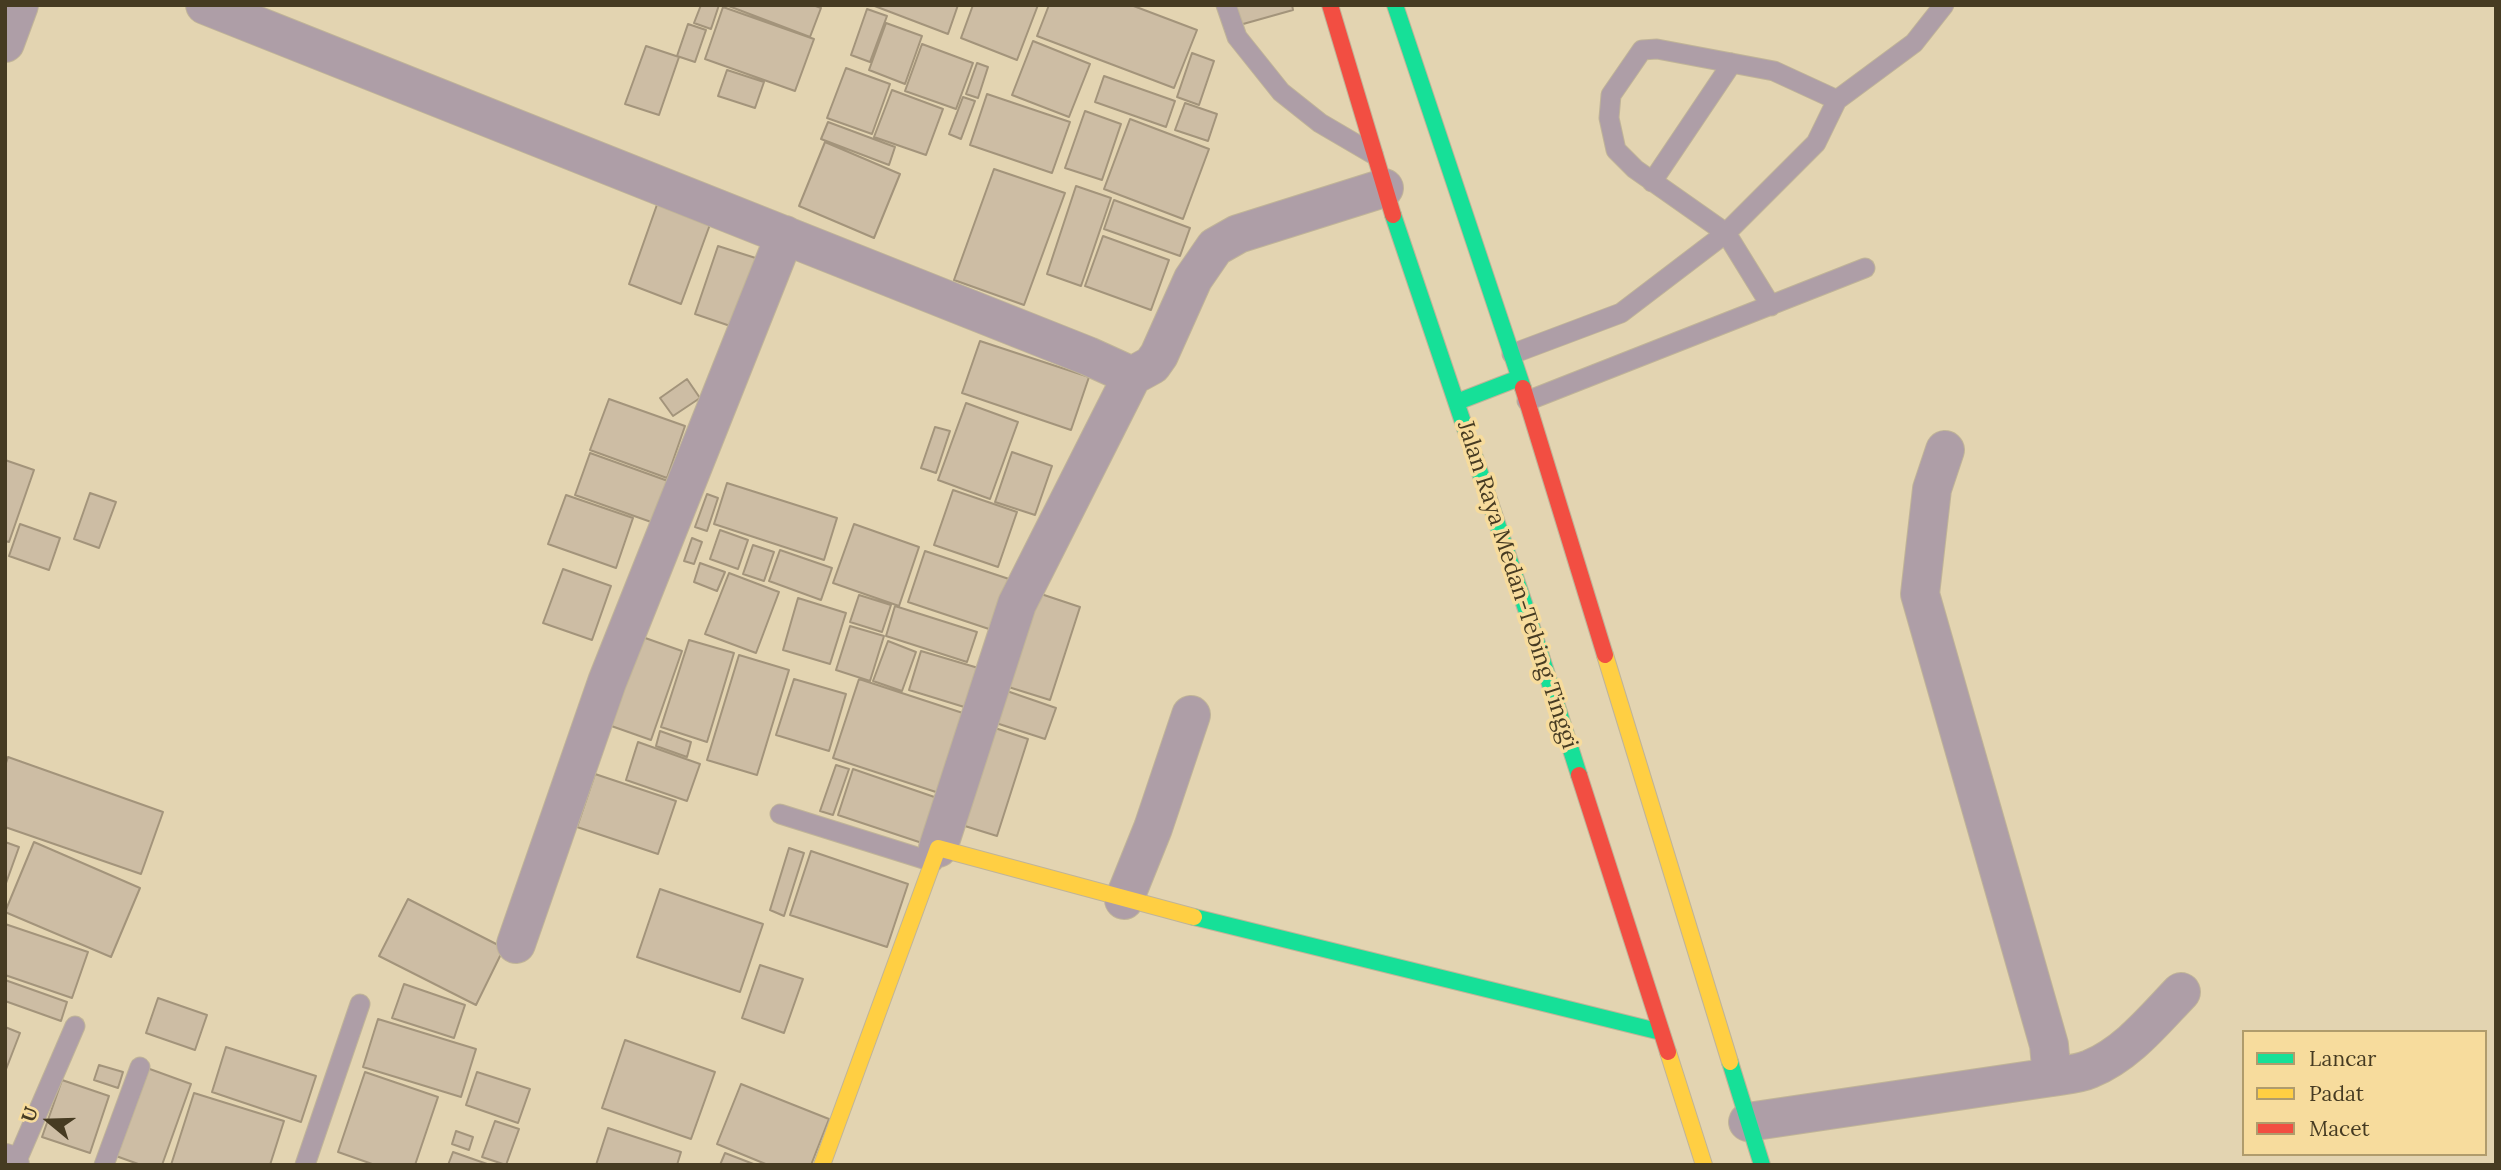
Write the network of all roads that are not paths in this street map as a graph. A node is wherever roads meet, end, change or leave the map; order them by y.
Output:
1 (19, 5) edge
2 (205, 5) edge
3 (1226, 5) edge
4 (1330, 5) edge
5 (1944, 5) edge
6 (1397, 7) edge
7 (5, 43) edge
8 (1732, 63) junction
9 (1837, 100) junction
10 (1379, 171) junction
11 (1652, 182) junction
12 (1727, 233) junction
13 (785, 235) junction
14 (1865, 268) dead end
15 (1771, 306) junction
16 (1512, 354) junction
17 (1132, 376) junction
18 (1519, 377) junction
19 (1527, 401) junction
20 (1457, 402) junction
21 (1945, 450) dead end
22 (1191, 715) dead end
23 (780, 814) dead end
24 (935, 855) junction
25 (1125, 900) junction
26 (516, 944) dead end
27 (2181, 992) dead end
28 (360, 1004) dead end
29 (75, 1026) dead end
30 (1661, 1032) junction
31 (140, 1067) dead end
32 (2052, 1077) junction
33 (1748, 1122) junction
34 (10, 1164) edge
35 (104, 1165) edge
36 (305, 1165) edge
37 (822, 1165) edge
38 (1704, 1165) edge
39 (1762, 1165) edge

1 - 7 street
2 - 13 street
3 - 10 lane
4 - 10 main road, Jalan Raya Medan-Tebing Tinggi
5 - 9 lane
6 - 16 main road
8 - 9 lane
8 - 11 lane
8 - 11 lane
9 - 12 lane
10 - 17 street
10 - 20 main road, Jalan Raya Medan-Tebing Tinggi
11 - 12 lane
12 - 15 lane
12 - 16 lane
13 - 17 street
13 - 26 street
14 - 15 lane
15 - 19 lane
16 - 18 main road
17 - 24 street
18 - 19 main road
18 - 20 main road
19 - 33 main road
20 - 30 main road, Jalan Raya Medan-Tebing Tinggi
21 - 32 street
22 - 25 street
23 - 24 lane
24 - 25 main road
24 - 37 main road
25 - 30 main road
27 - 32 street
28 - 36 lane
29 - 34 lane
30 - 38 main road, Jalan Raya Medan-Tebing Tinggi
31 - 35 lane
32 - 33 street
33 - 39 main road

